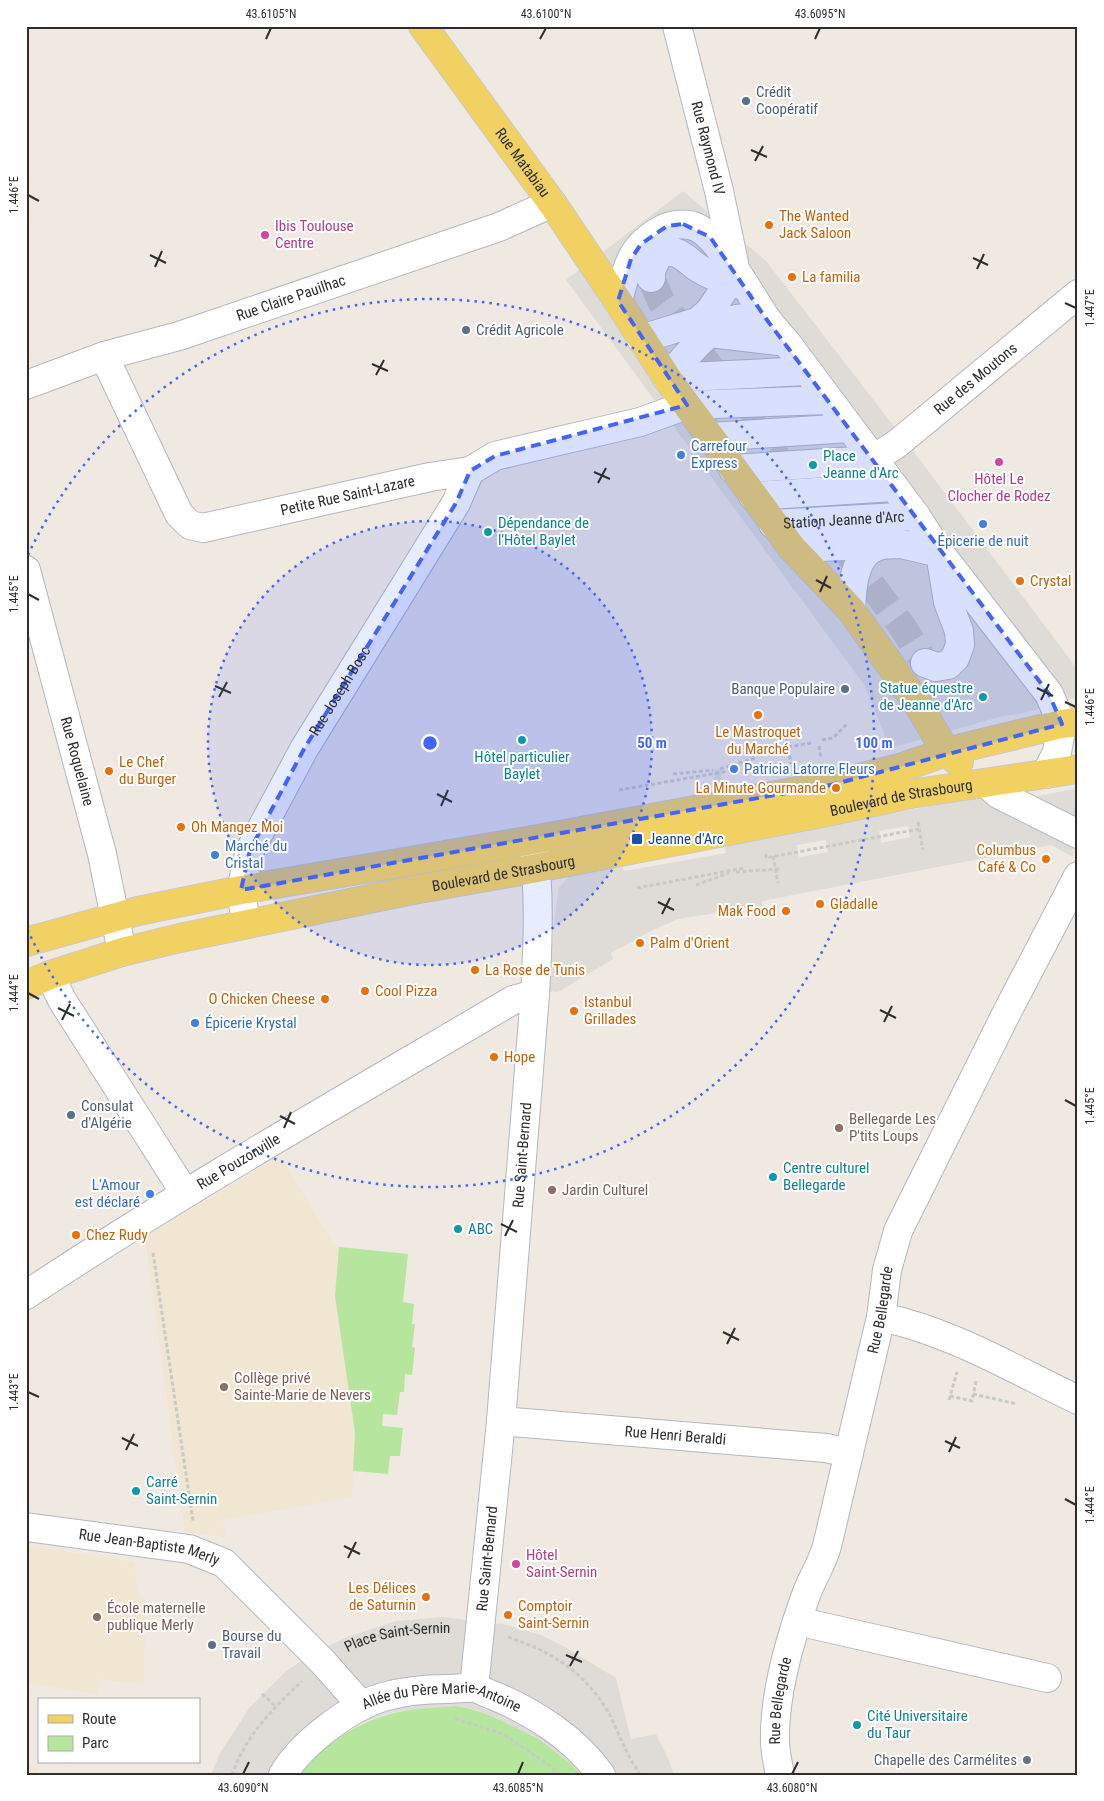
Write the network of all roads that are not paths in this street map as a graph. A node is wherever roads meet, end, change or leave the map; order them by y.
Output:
1 (424, 26) edge
2 (677, 26) edge
3 (552, 202) junction
4 (694, 265) junction
5 (651, 278) tunnel mouth
6 (737, 280) junction
7 (1078, 294) edge
8 (618, 301) junction
9 (767, 320) junction
10 (708, 323) junction
11 (641, 339) junction
12 (786, 342) junction
13 (104, 356) junction
14 (806, 371) junction
15 (667, 378) junction
16 (26, 385) edge
17 (828, 400) junction
18 (687, 406) junction
19 (849, 428) junction
20 (710, 436) junction
21 (872, 460) junction
22 (733, 469) junction
23 (470, 471) junction
24 (893, 487) junction
25 (753, 496) junction
26 (916, 516) junction
27 (774, 524) junction
28 (885, 544) junction
29 (792, 548) junction
30 (940, 552) junction
31 (26, 570) edge
32 (851, 610) junction
33 (925, 663) dead end
34 (1070, 723) edge
35 (946, 752) junction
36 (1078, 769) edge
37 (1046, 774) junction
38 (986, 783) junction
39 (1078, 834) edge
40 (533, 840) junction
41 (537, 868) junction
42 (1078, 876) edge
43 (241, 890) junction
44 (114, 918) junction
45 (246, 924) junction
46 (26, 942) edge
47 (122, 952) junction
48 (38, 980) edge
49 (535, 994) junction
50 (185, 1193) junction
51 (26, 1295) edge
52 (881, 1317) junction
53 (1078, 1400) edge
54 (501, 1421) junction
55 (849, 1453) junction
56 (26, 1526) edge
57 (797, 1621) junction
58 (315, 1668) joint
59 (1047, 1678) dead end
60 (474, 1688) junction
61 (362, 1706) junction
62 (283, 1775) edge
63 (600, 1775) edge
64 (780, 1775) edge

1 - 3 main road, Rue Matabiau
2 - 6 street, Rue Raymond IV
3 - 8 main road, Rue Matabiau
3 - 13 street, Rue Claire Pauilhac
4 - 5 street
4 - 6 street
4 - 10 street
6 - 8 street
6 - 9 street
6 - 10 street
7 - 21 street, Rue des Moutons
8 - 11 main road
9 - 10 street
9 - 12 street
10 - 11 street
10 - 12 street
10 - 15 street
11 - 15 main road
12 - 14 street
13 - 16 street, Rue Claire Pauilhac
13 - 23 street, Petite Rue Saint-Lazare
14 - 15 street
14 - 17 street
15 - 18 main road
17 - 18 street
17 - 19 street
18 - 20 main road
18 - 23 street, Petite Rue Saint-Lazare
19 - 20 street
19 - 21 street
20 - 22 main road
21 - 22 street
21 - 24 street
22 - 25 main road
23 - 43 street, Rue Joseph Bosc
24 - 25 street, Station Jeanne d'Arc
24 - 26 street
25 - 27 main road
26 - 27 street, Station Jeanne d'Arc
26 - 30 street
27 - 29 main road
28 - 29 street, Station Jeanne d'Arc
28 - 30 street, Station Jeanne d'Arc
28 - 32 street
29 - 32 main road
30 - 33 street
30 - 34 street
31 - 44 street, Rue Roquelaine
32 - 35 main road
34 - 35 main road, Boulevard de Strasbourg
34 - 37 street
35 - 38 main road, Boulevard de Strasbourg
35 - 40 main road, Boulevard de Strasbourg
36 - 37 main road, Boulevard de Strasbourg
37 - 38 main road, Boulevard de Strasbourg
38 - 39 street
38 - 41 main road, Boulevard de Strasbourg
40 - 41 street, Rue Saint-Bernard
40 - 43 main road, Boulevard de Strasbourg
41 - 45 main road, Boulevard de Strasbourg
41 - 49 street, Rue Saint-Bernard
42 - 52 street, Rue Bellegarde
43 - 44 main road, Boulevard de Strasbourg
43 - 45 street, Rue Joseph Bosc
44 - 46 main road, Boulevard de Strasbourg
44 - 47 street, Rue Roquelaine
45 - 47 main road, Boulevard de Strasbourg
47 - 48 main road, Boulevard de Strasbourg
48 - 50 street
49 - 50 street, Rue Pouzonville
49 - 54 street, Rue Saint-Bernard
50 - 51 street, Rue Pouzonville
52 - 53 street
52 - 55 street, Rue Bellegarde
54 - 55 street, Rue Henri Beraldi
54 - 60 street, Rue Saint-Bernard
55 - 57 street, Rue Bellegarde
56 - 58 street, Rue Jean-Baptiste Merly
57 - 59 street
57 - 64 street, Rue Bellegarde
58 - 61 street, Place Saint-Sernin
60 - 61 street, Allée du Père Marie-Antoine
60 - 63 street, Allée du Père Marie-Antoine
61 - 62 street, Allée du Père Marie-Antoine

